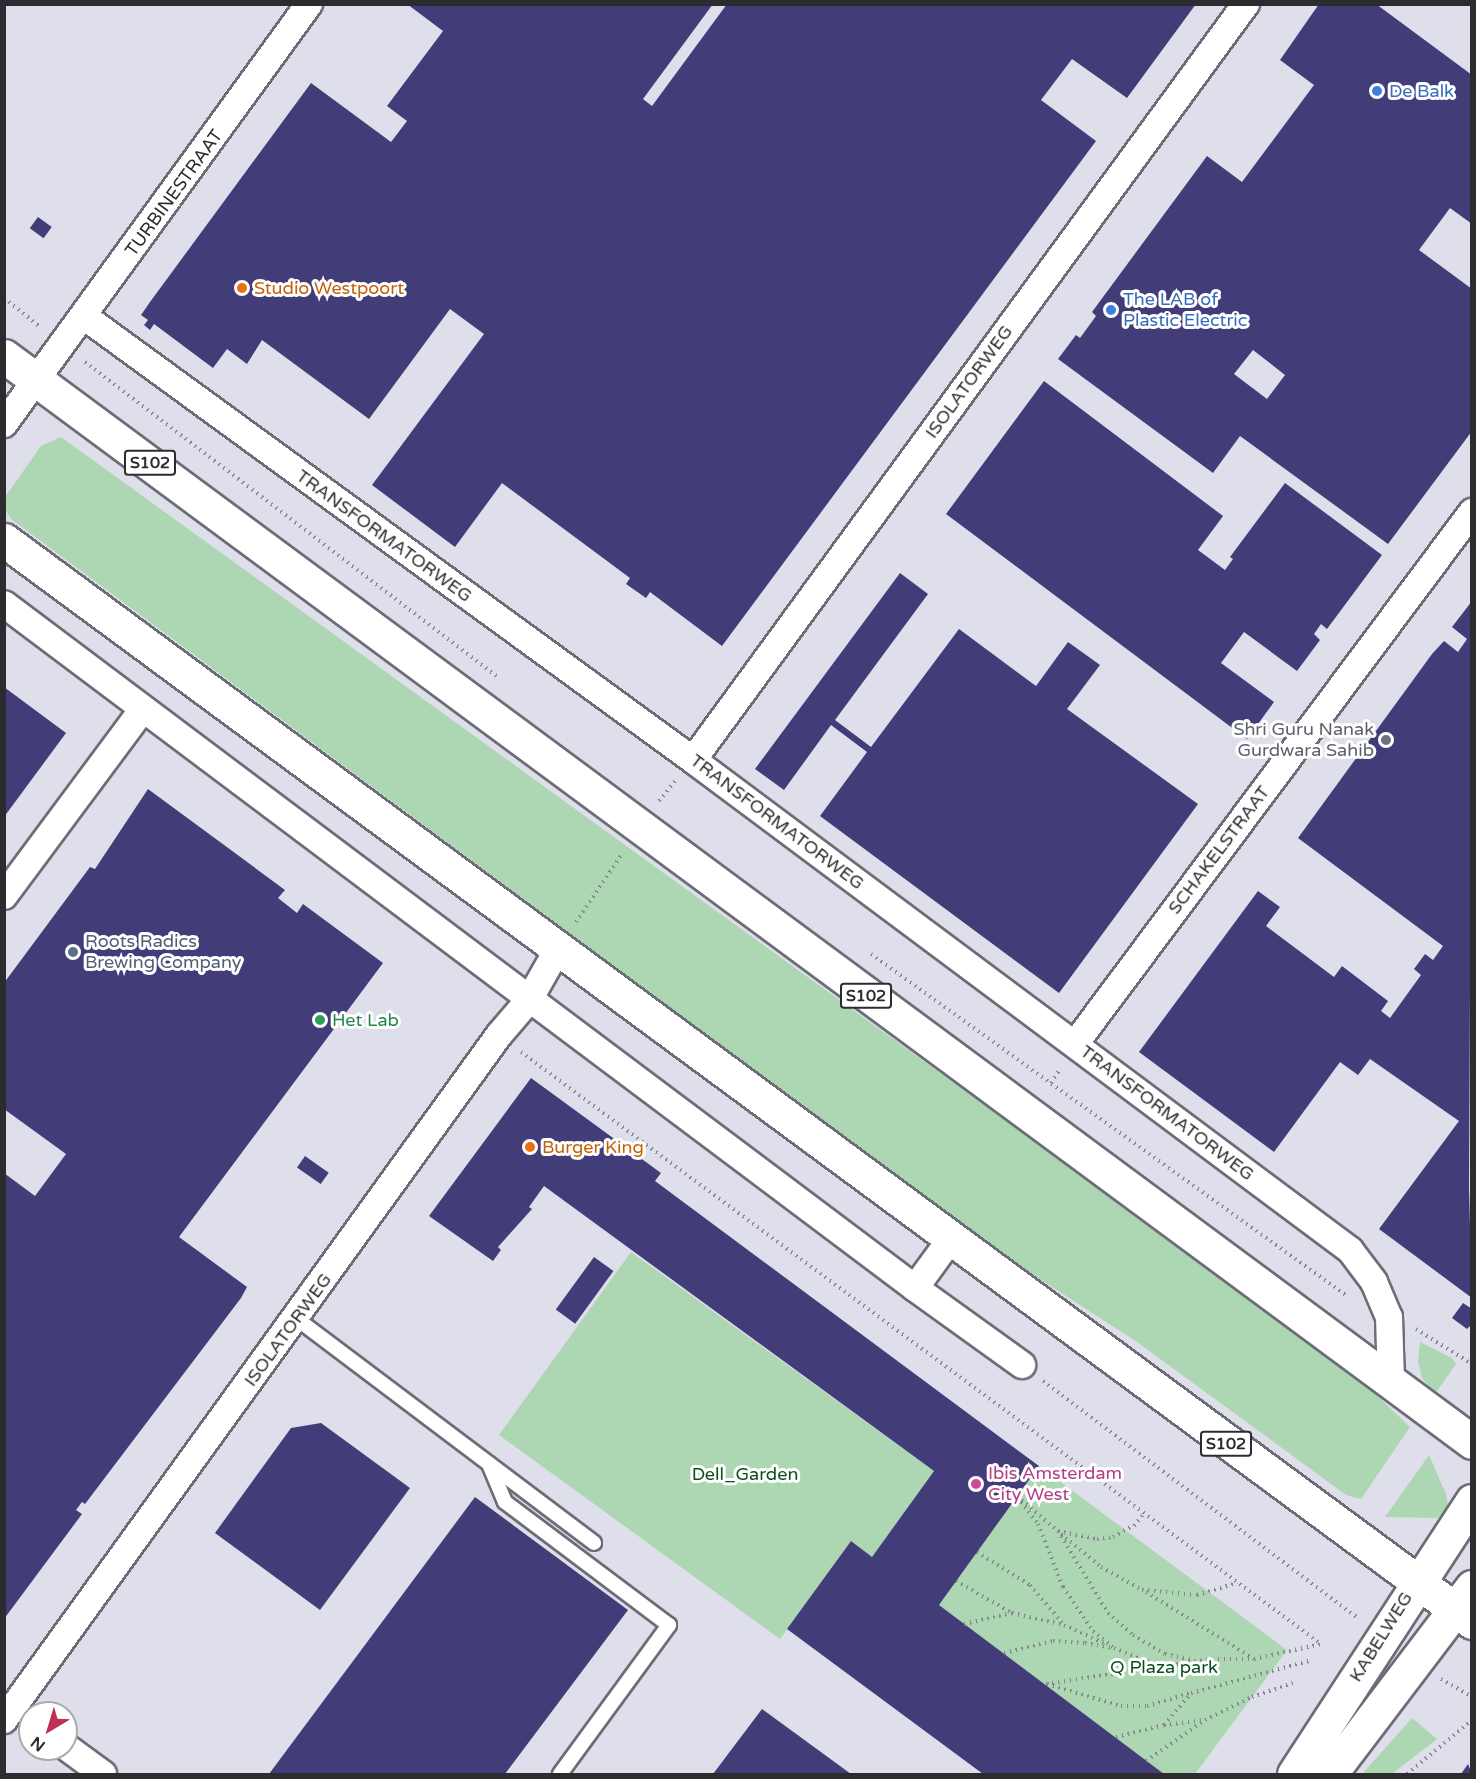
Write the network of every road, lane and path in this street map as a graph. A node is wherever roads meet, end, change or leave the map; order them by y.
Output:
1 (309, 4) edge
2 (1246, 4) edge
3 (4, 298) edge
4 (85, 317) junction
5 (63, 345) junction
6 (4, 356) edge
7 (37, 380) junction
8 (4, 424) edge
9 (1472, 512) edge
10 (4, 540) edge
11 (4, 604) edge
12 (507, 685) dead end
13 (143, 709) junction
14 (693, 760) junction
15 (649, 793) dead end
16 (659, 801) junction
17 (668, 807) dead end
18 (639, 828) junction
19 (4, 896) edge
20 (558, 949) junction
21 (869, 952) dead end
22 (529, 1000) junction
23 (499, 1035) junction
24 (1075, 1044) junction
25 (950, 1240) junction
26 (915, 1288) junction
27 (1389, 1317) junction
28 (297, 1318) junction
29 (1472, 1364) edge
30 (1022, 1365) joint
31 (1391, 1380) junction
32 (1472, 1442) edge
33 (489, 1464) junction
34 (1472, 1501) edge
35 (1144, 1513) junction
36 (1058, 1531) junction
37 (594, 1543) dead end
38 (977, 1552) dead end
39 (956, 1581) dead end
40 (1238, 1583) junction
41 (1416, 1583) junction
42 (1142, 1590) junction
43 (1466, 1606) edge
44 (1012, 1613) junction
45 (964, 1624) dead end
46 (1064, 1625) junction
47 (1381, 1636) junction
48 (1114, 1648) junction
49 (1004, 1653) dead end
50 (1254, 1659) junction
51 (1415, 1660) junction
52 (1198, 1661) junction
53 (1309, 1661) dead end
54 (1160, 1666) junction
55 (1293, 1683) dead end
56 (1191, 1693) junction
57 (1472, 1697) edge
58 (16, 1716) edge
59 (1205, 1720) junction
60 (1472, 1720) edge
61 (1164, 1725) junction
62 (1116, 1737) dead end
63 (78, 1756) edge
64 (1146, 1761) dead end
65 (103, 1774) edge
66 (560, 1774) edge
67 (1294, 1774) edge
68 (1330, 1774) edge
69 (1407, 1774) edge

1 - 4 street, TURBINESTRAAT
2 - 14 street, ISOLATORWEG
3 - 5 path
4 - 5 street, TURBINESTRAAT
4 - 14 street, TRANSFORMATORWEG
5 - 7 street, TURBINESTRAAT
5 - 12 path
6 - 7 main road, S102
7 - 8 street
7 - 18 main road, S102
9 - 24 street, SCHAKELSTRAAT
10 - 20 main road, S102
11 - 13 street
13 - 19 street
13 - 22 street
14 - 24 street, TRANSFORMATORWEG
15 - 16 path
16 - 17 path
16 - 18 path
18 - 20 path
18 - 31 main road, S102
20 - 22 street, ISOLATORWEG
20 - 25 main road, S102
21 - 27 path
22 - 23 street, ISOLATORWEG
22 - 26 street
23 - 28 street, ISOLATORWEG
23 - 35 path
24 - 27 street, TRANSFORMATORWEG
25 - 26 street
25 - 41 main road, S102
26 - 30 street
27 - 29 path
27 - 31 street, TRANSFORMATORWEG
28 - 33 lane
28 - 58 street, ISOLATORWEG
30 - 47 path
31 - 32 main road, S102
33 - 37 lane
33 - 66 lane
34 - 41 main road, KABELWEG
35 - 36 path
35 - 40 path
36 - 42 path
36 - 48 path
36 - 52 path
38 - 46 path
39 - 44 path
40 - 42 path
40 - 50 path
41 - 43 main road, S102
41 - 47 main road, KABELWEG
42 - 50 path
43 - 51 main road, KABELWEG
44 - 45 path
44 - 46 path
46 - 48 path
47 - 67 main road, KABELWEG
48 - 49 path
48 - 54 path
50 - 52 path
51 - 57 path
51 - 68 main road, KABELWEG
52 - 54 path
53 - 56 path
54 - 56 path
55 - 59 path
56 - 61 path
59 - 61 path
59 - 64 path
60 - 69 path
61 - 62 path
63 - 65 street

